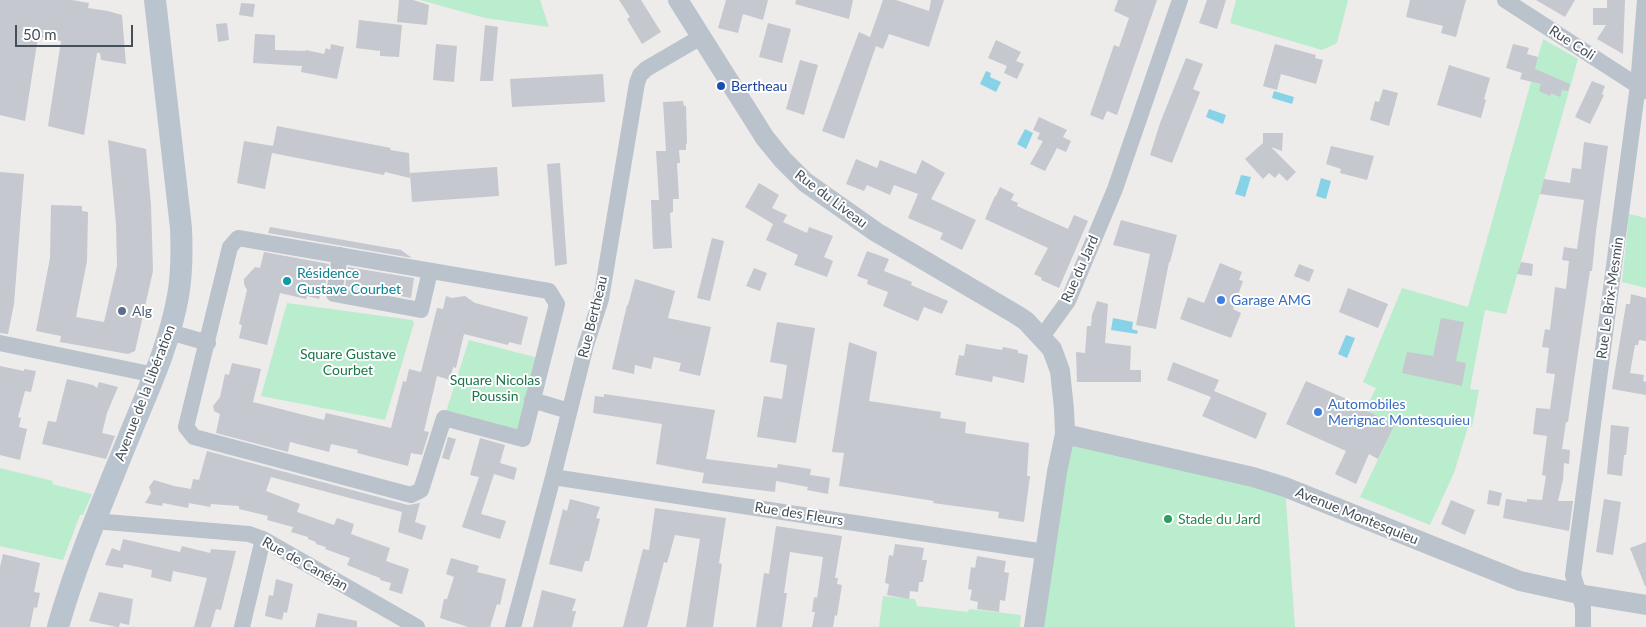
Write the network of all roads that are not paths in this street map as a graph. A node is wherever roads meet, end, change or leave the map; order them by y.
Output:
1 (155, 0) edge
2 (678, 0) edge
3 (1180, 0) edge
4 (1505, 0) edge
5 (1645, 0) edge
6 (701, 37) junction
7 (1642, 88) edge
8 (340, 256) junction
9 (430, 270) junction
10 (170, 332) junction
11 (1042, 338) junction
12 (0, 343) edge
13 (208, 343) junction
14 (155, 375) junction
15 (532, 400) junction
16 (569, 411) junction
17 (1064, 434) junction
18 (553, 477) junction
19 (94, 521) junction
20 (263, 539) junction
21 (1045, 552) junction
22 (1579, 594) junction
23 (1646, 605) edge
24 (58, 627) edge
25 (242, 627) edge
26 (417, 627) edge
27 (513, 627) edge
28 (1034, 627) edge
29 (1583, 627) edge

1 - 10 main road, Avenue de la Libération
2 - 6 street, Rue du Liveau
3 - 11 street, Rue du Jard
4 - 7 street, Rue Coli
5 - 7 street, Rue Le Brix-Mesmin
6 - 11 street, Rue du Liveau
6 - 16 street, Rue Bertheau
7 - 22 street, Rue Le Brix-Mesmin
8 - 9 street
8 - 9 street
8 - 13 street
9 - 15 street
10 - 13 street
10 - 14 main road, Avenue de la Libération
11 - 17 street
12 - 14 street
13 - 15 street
14 - 19 main road, Avenue de la Libération
15 - 16 street
16 - 18 street, Rue Bertheau
17 - 21 street
17 - 22 street, Avenue Montesquieu
18 - 21 street, Rue des Fleurs
18 - 27 street, Rue Bertheau
19 - 20 street, Rue de Canéjan
19 - 24 main road, Avenue de la Libération
20 - 25 street
20 - 26 street, Rue de Canéjan
21 - 28 street
22 - 23 street, Avenue Montesquieu
22 - 29 street, Rue Le Brix-Mesmin

